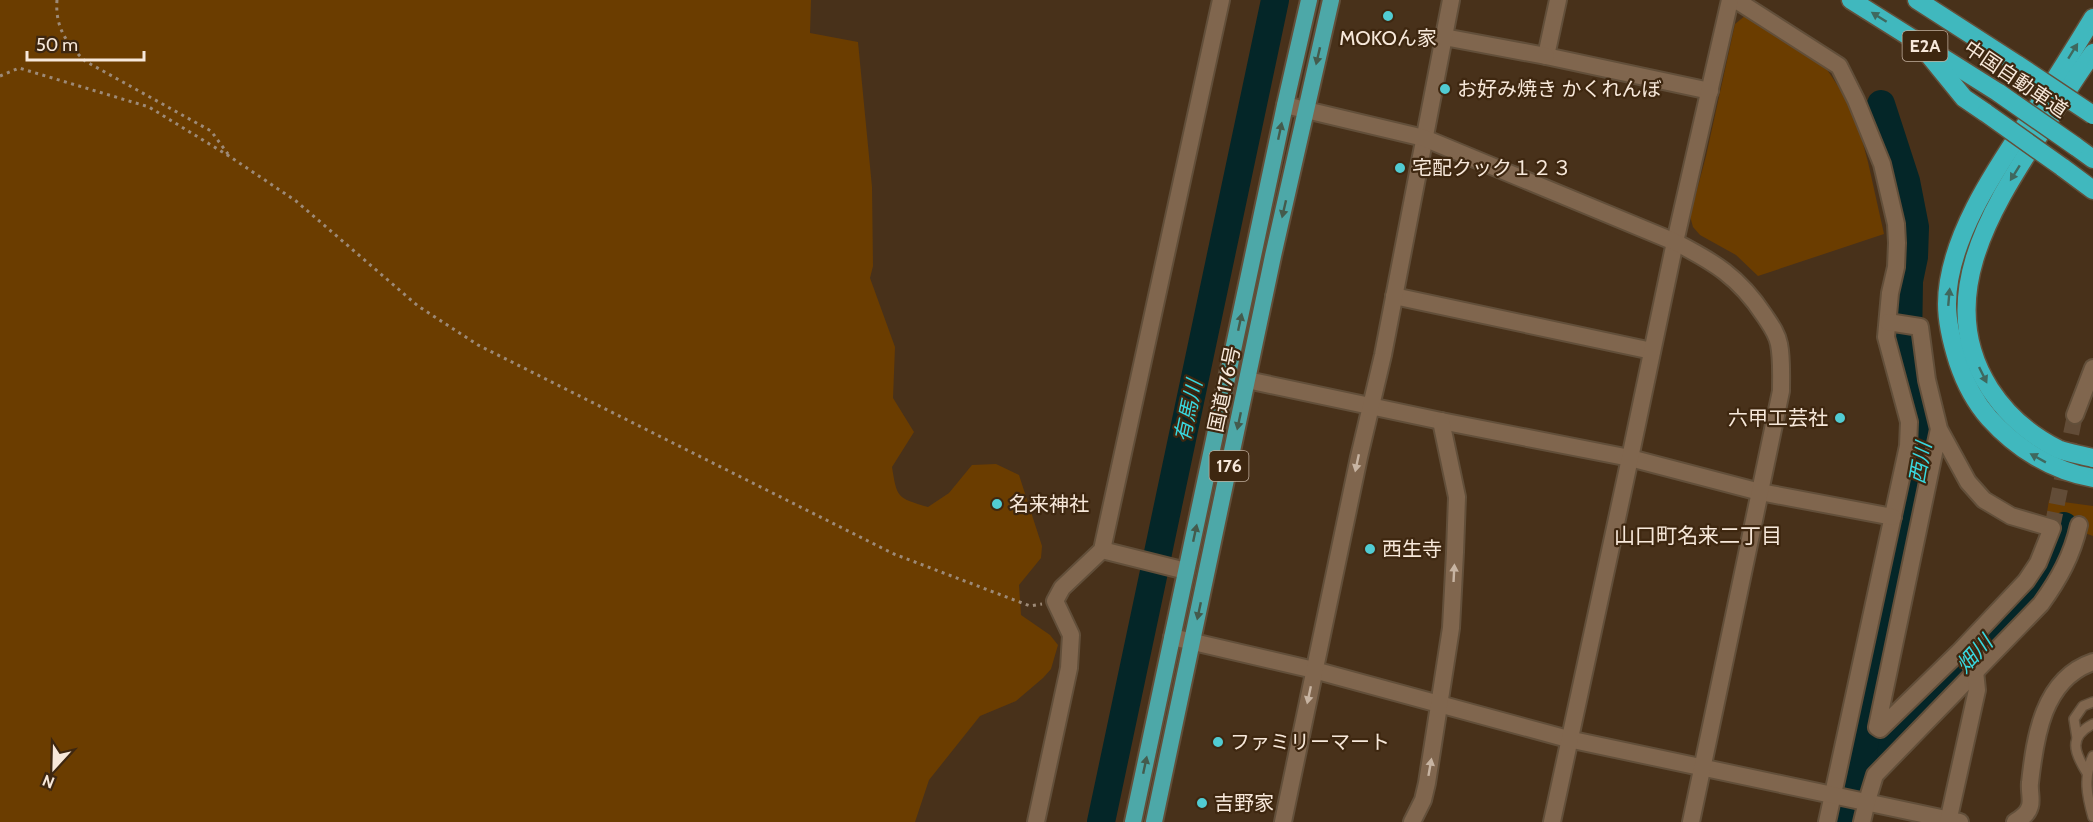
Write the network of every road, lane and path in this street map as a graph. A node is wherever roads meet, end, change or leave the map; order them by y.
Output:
1 (57, 0) edge
2 (1221, 0) edge
3 (1309, 0) edge
4 (1331, 0) edge
5 (1451, 0) edge
6 (1558, 0) edge
7 (1730, 0) edge
8 (1736, 0) edge
9 (1851, 0) edge
10 (1917, 0) edge
11 (2093, 18) edge
12 (1444, 37) junction
13 (1919, 42) junction
14 (2093, 53) edge
15 (1546, 56) junction
16 (0, 76) edge
17 (1710, 91) junction
18 (1285, 105) junction
19 (1306, 111) junction
20 (2093, 115) edge
21 (1424, 138) junction
22 (229, 156) junction
23 (2093, 159) edge
24 (2093, 190) edge
25 (1675, 242) junction
26 (1394, 296) junction
27 (1891, 323) junction
28 (1652, 351) junction
29 (2093, 368) edge
30 (1247, 380) junction
31 (1370, 405) junction
32 (2075, 415) tunnel mouth
33 (1441, 421) junction
34 (1939, 429) junction
35 (1630, 458) junction
36 (2093, 458) edge
37 (2093, 478) edge
38 (1760, 492) junction
39 (1893, 517) junction
40 (2079, 525) dead end
41 (1102, 550) junction
42 (1179, 570) junction
43 (1055, 601) junction
44 (1172, 637) junction
45 (1192, 642) junction
46 (1960, 653) junction
47 (2093, 662) edge
48 (1974, 669) junction
49 (1314, 670) junction
50 (2093, 702) edge
51 (1440, 705) junction
52 (2093, 724) edge
53 (2077, 738) junction
54 (1568, 739) junction
55 (2093, 756) edge
56 (1703, 766) junction
57 (2087, 773) junction
58 (1836, 794) junction
59 (1865, 801) junction
60 (2093, 817) edge
61 (1952, 821) edge
62 (1036, 822) edge
63 (1133, 822) edge
64 (1154, 822) edge
65 (1283, 822) edge
66 (1412, 822) edge
67 (1552, 822) edge
68 (1691, 822) edge
69 (1827, 822) edge
70 (1862, 822) edge
71 (2015, 822) edge

1 - 22 path
2 - 41 street
3 - 18 highway, 国道176号 / 176
4 -> 19 highway, 国道176号 / 176
5 - 12 street
6 - 15 street
7 - 17 street
8 - 27 street
13 -> 9 highway, 中国自動車道 / E2A
10 - 20 highway, 中国自動車道 / E2A, bridge
37 -> 11 highway
12 - 15 street
12 - 21 street
13 - 23 highway, 中国自動車道 / E2A, bridge
13 - 24 highway, bridge
14 -> 36 highway
15 - 17 street
16 - 22 path
17 - 25 street
18 - 19 street
42 -> 18 highway, 国道176号 / 176
19 - 21 street
19 -> 30 highway, 国道176号 / 176
21 - 25 street
21 - 26 street
22 - 43 path
25 - 28 street
25 - 38 street
26 - 28 street
26 - 31 street
27 - 34 street
27 - 39 street
28 - 35 street
29 - 32 street
30 - 31 street
30 -> 45 highway, 国道176号 / 176
31 - 33 street
31 -> 49 street
33 - 35 street
51 -> 33 street
34 - 46 street
34 - 46 street
35 - 38 street
35 - 54 street
38 - 39 street
38 - 56 street
39 - 58 street
40 - 48 street
41 - 42 street
41 - 43 street
42 - 44 highway, 国道176号 / 176
43 - 62 street
44 - 45 street
63 -> 44 highway, 国道176号 / 176
45 - 49 street
45 - 64 highway, 国道176号 / 176
46 - 48 street
47 - 71 street
48 - 59 street
48 - 61 street
49 - 51 street
49 -> 65 street
50 - 53 lane
51 - 54 street
66 -> 51 street
52 - 53 lane
53 - 57 lane
54 - 56 street
54 - 67 street
55 - 57 lane
56 - 58 street
56 - 68 street
57 - 60 lane
58 - 59 street
58 - 69 street
59 - 61 street
59 - 70 street

